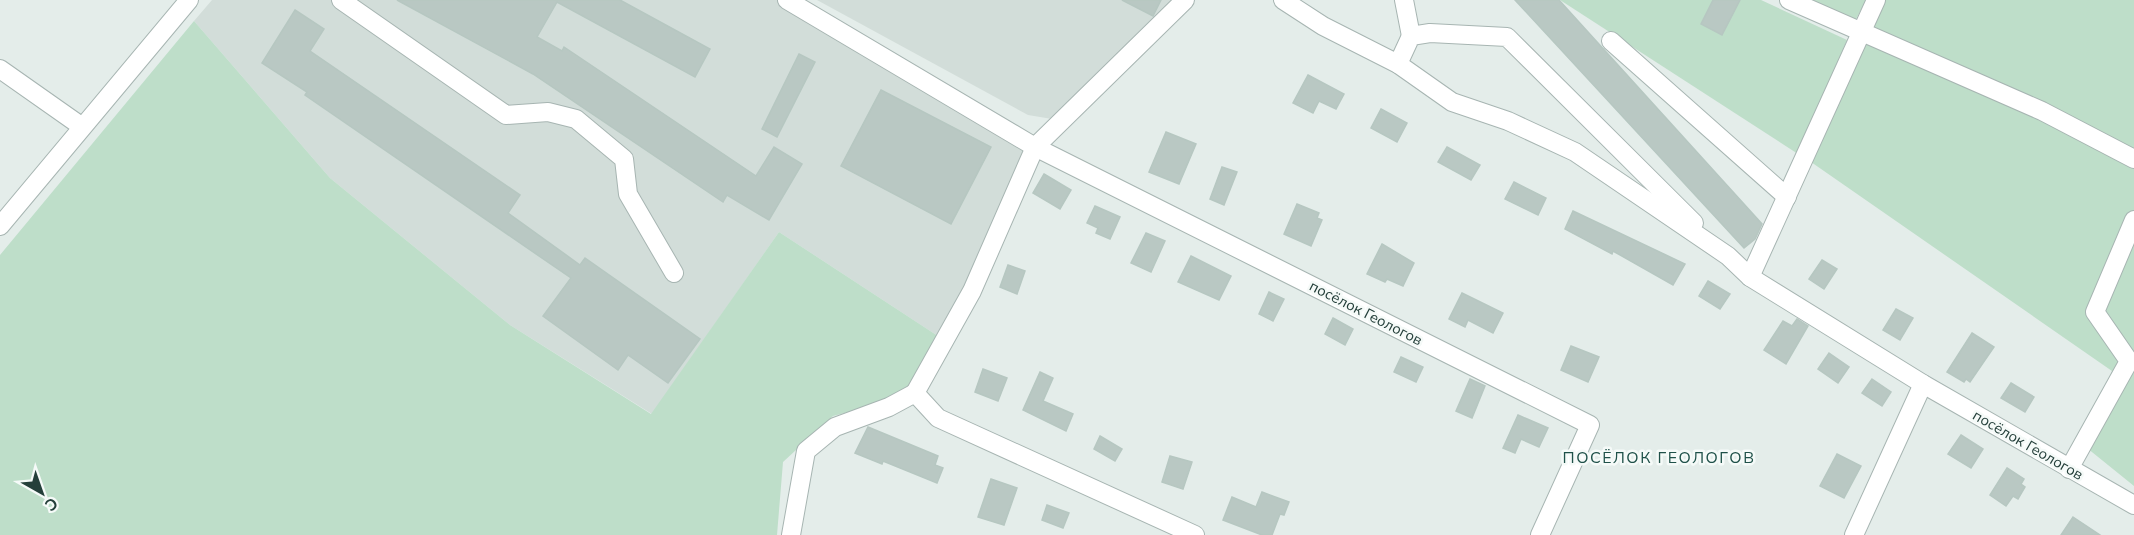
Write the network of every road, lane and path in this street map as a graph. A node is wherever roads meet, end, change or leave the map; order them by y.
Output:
1 (189, 0) edge
2 (341, 0) edge
3 (787, 0) edge
4 (1185, 0) edge
5 (1283, 0) edge
6 (1404, 0) edge
7 (1789, 0) edge
8 (1876, 0) edge
9 (1860, 33) junction
10 (1411, 36) junction
11 (1611, 41) dead end
12 (1398, 64) junction
13 (0, 69) edge
14 (81, 126) junction
15 (1035, 147) junction
16 (2134, 159) edge
17 (1787, 197) junction
18 (2134, 220) edge
19 (0, 226) edge
20 (1728, 256) junction
21 (674, 273) dead end
22 (1750, 277) junction
23 (1923, 384) junction
24 (915, 393) junction
25 (2069, 469) junction
26 (2134, 505) edge
27 (791, 535) edge
28 (1195, 535) edge
29 (1540, 535) edge
30 (1854, 535) edge

1 - 14 street
2 - 21 street
3 - 15 street
4 - 15 street
5 - 12 street, посёлок Геологов
6 - 10 street
7 - 9 street
8 - 9 street
9 - 16 street
9 - 17 street
10 - 12 street
10 - 20 street, посёлок Геологов
11 - 17 street
12 - 20 street, посёлок Геологов
13 - 14 street
14 - 19 street
15 - 24 street
15 - 29 street, посёлок Геологов
17 - 22 street
18 - 25 street
20 - 22 street, посёлок Геологов
22 - 23 street, посёлок Геологов
23 - 25 street, посёлок Геологов
23 - 30 street
24 - 27 street
24 - 28 street
25 - 26 street, посёлок Геологов

